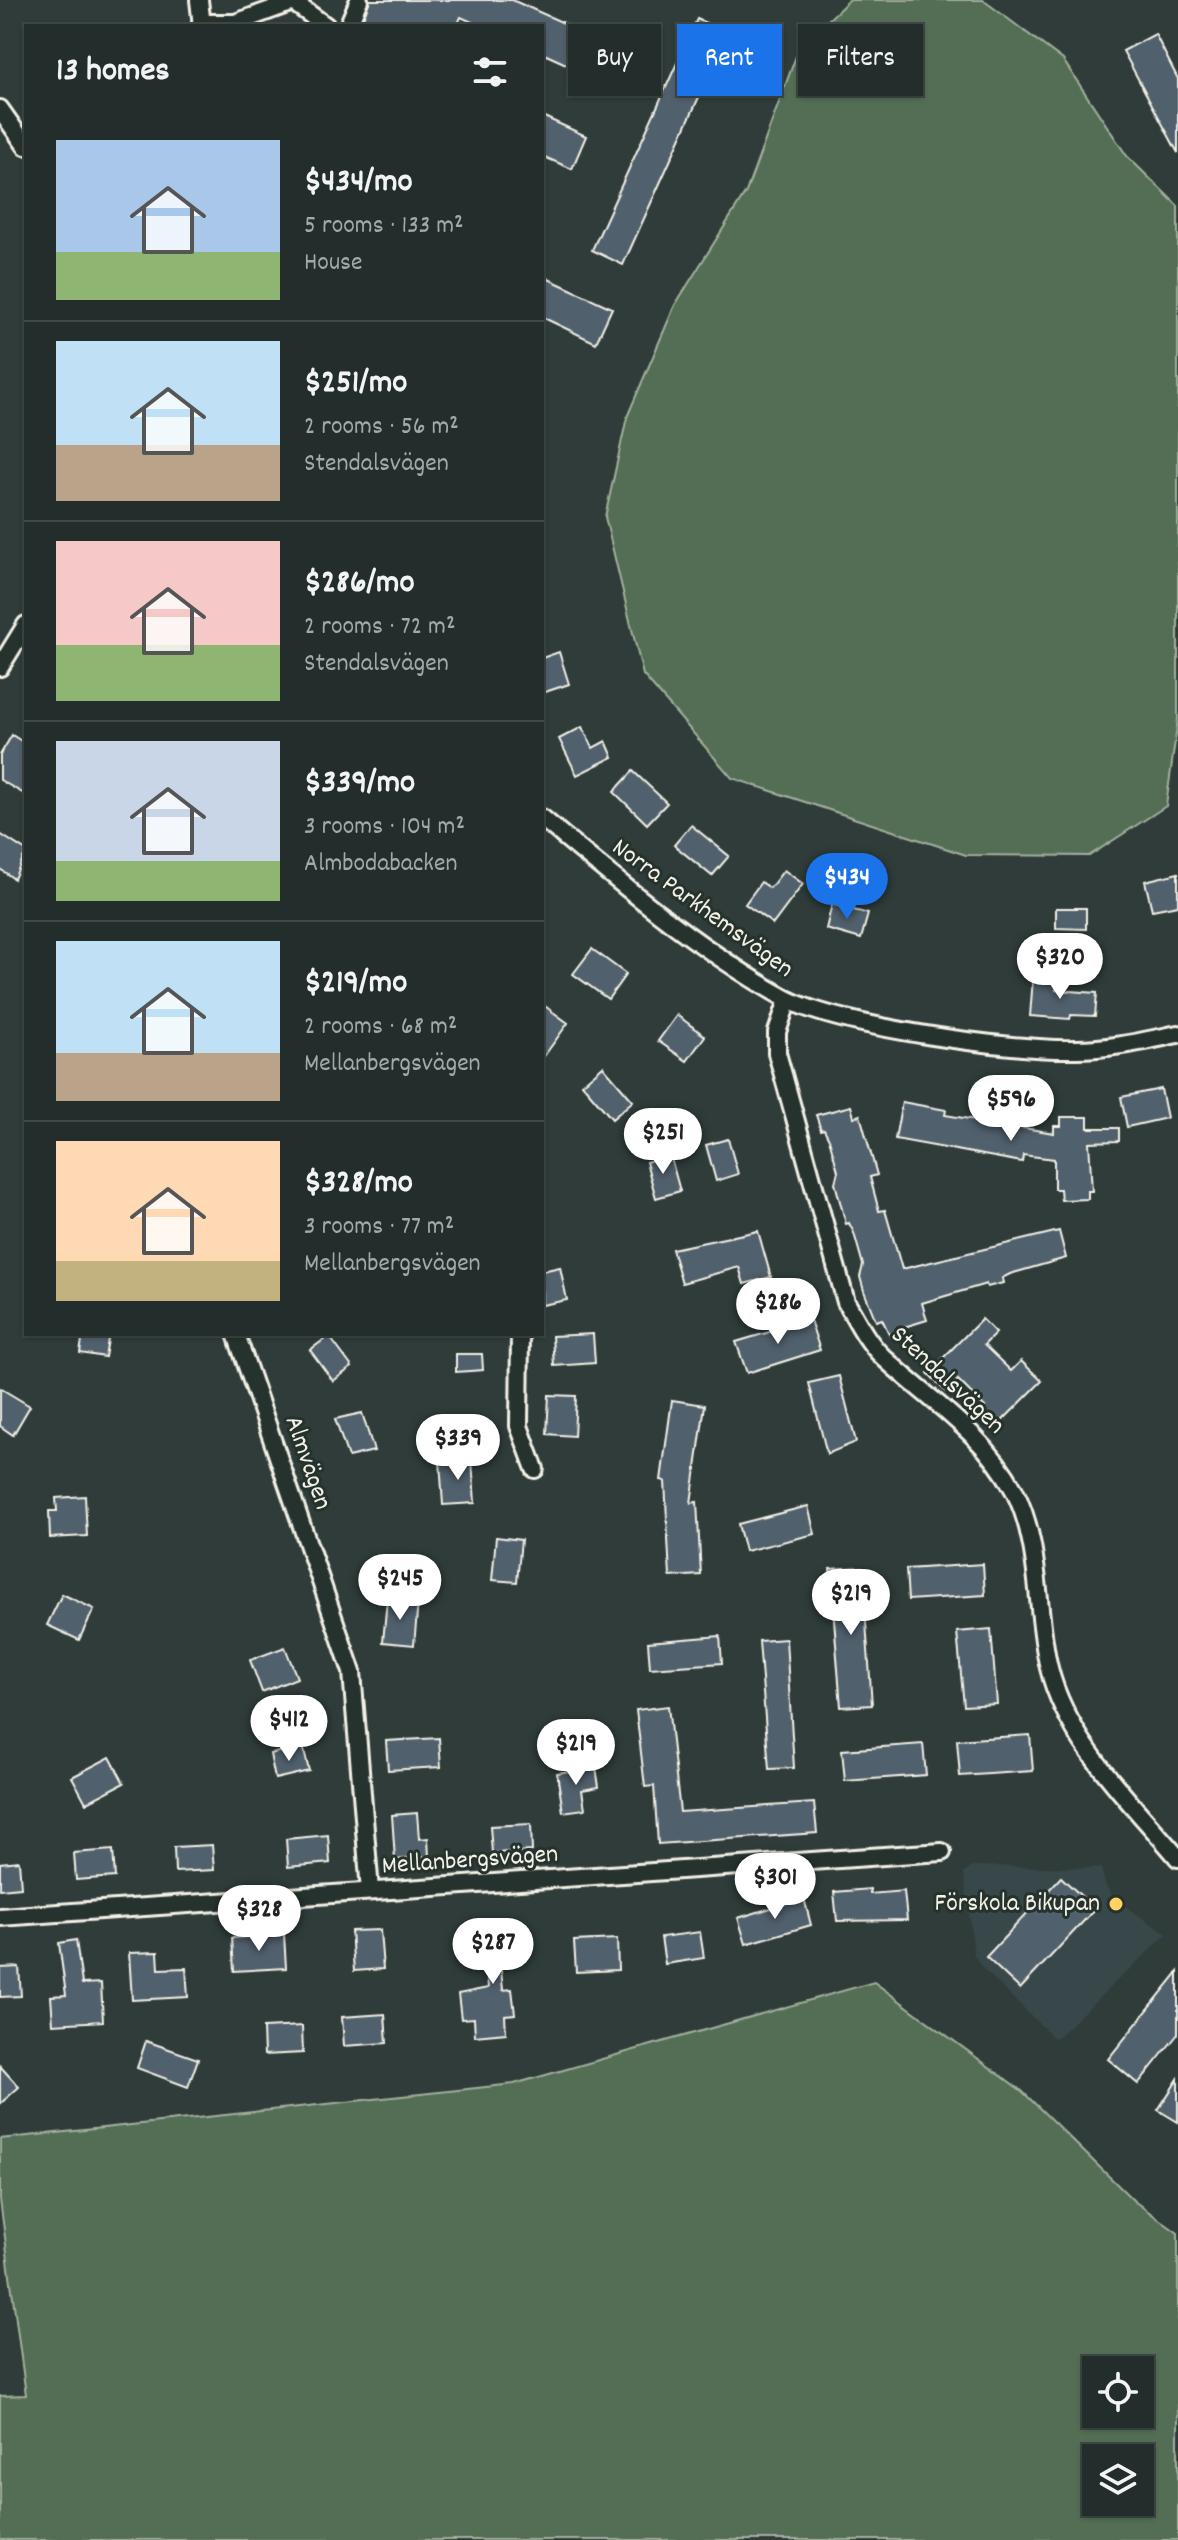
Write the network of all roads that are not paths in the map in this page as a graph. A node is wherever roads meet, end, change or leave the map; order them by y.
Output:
1 (199, 0) edge
2 (359, 0) edge
3 (202, 24) edge
4 (218, 24) edge
5 (323, 24) edge
6 (349, 24) edge
7 (0, 109) edge
8 (24, 143) edge
9 (24, 628) edge
10 (0, 667) edge
11 (544, 820) edge
12 (788, 1000) junction
13 (1178, 1034) edge
14 (237, 1336) edge
15 (520, 1336) edge
16 (535, 1469) dead end
17 (942, 1852) dead end
18 (1178, 1858) edge
19 (370, 1891) junction
20 (0, 1917) edge

1 - 3 street
2 - 6 street
4 - 5 street
7 - 8 street
9 - 10 street
11 - 12 street, Norra Parkhemsvägen
12 - 13 street, Norra Parkhemsvägen
12 - 18 street, Stendalsvägen
14 - 19 street, Almvägen
15 - 16 street
17 - 19 street, Mellanbergsvägen
19 - 20 street, Mellanbergsvägen

